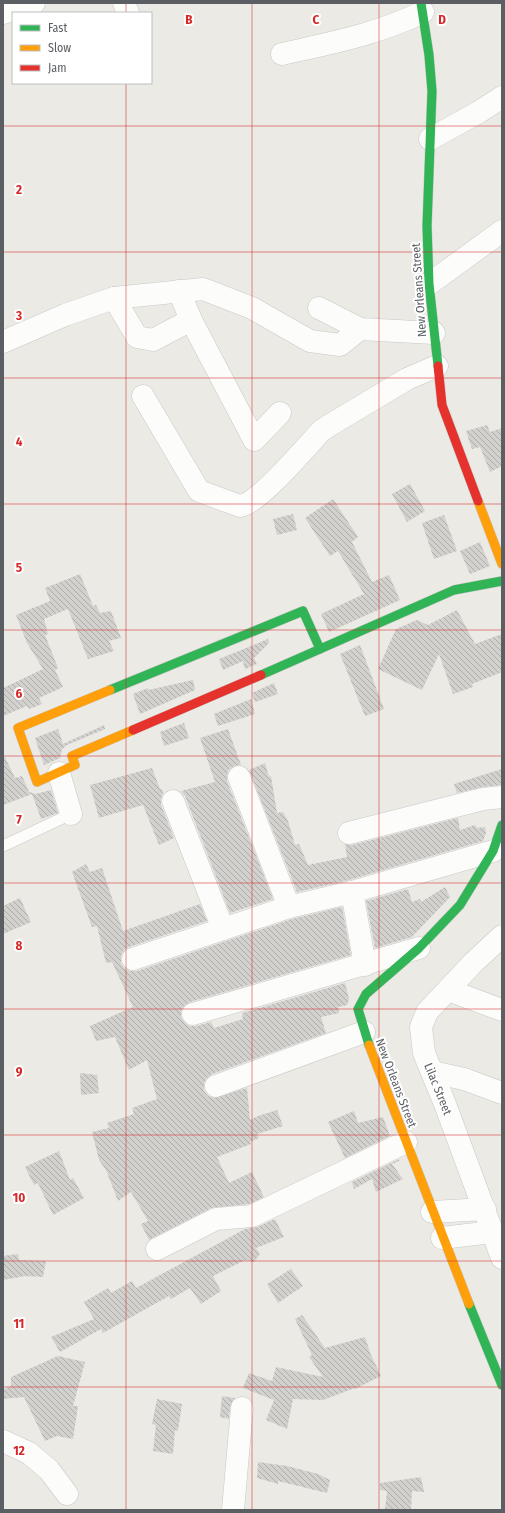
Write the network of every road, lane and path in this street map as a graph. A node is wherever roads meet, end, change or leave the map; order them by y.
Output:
1 (34, 3) edge
2 (422, 7) edge
3 (3, 13) edge
4 (282, 54) dead end
5 (502, 97) edge
6 (430, 139) junction
7 (502, 231) edge
8 (429, 284) junction
9 (179, 291) junction
10 (114, 298) junction
11 (320, 308) dead end
12 (191, 320) junction
13 (360, 329) junction
14 (434, 334) junction
15 (3, 342) edge
16 (438, 366) junction
17 (143, 396) dead end
18 (280, 413) dead end
19 (502, 564) edge
20 (502, 581) edge
21 (320, 649) junction
22 (59, 773) junction
23 (239, 777) dead end
24 (502, 797) edge
25 (173, 801) dead end
26 (71, 814) joint
27 (349, 833) dead end
28 (498, 841) edge
29 (3, 846) edge
30 (352, 892) junction
31 (289, 907) junction
32 (224, 929) junction
33 (500, 938) edge
34 (419, 948) junction
35 (133, 959) dead end
36 (365, 965) junction
37 (448, 990) junction
38 (502, 1010) edge
39 (193, 1014) dead end
40 (364, 1032) junction
41 (432, 1072) junction
42 (216, 1086) dead end
43 (502, 1093) edge
44 (406, 1142) junction
45 (432, 1212) junction
46 (492, 1223) edge
47 (442, 1238) junction
48 (157, 1249) dead end
49 (502, 1258) edge
50 (502, 1385) edge
51 (242, 1408) dead end
52 (3, 1441) edge
53 (67, 1494) dead end
54 (233, 1510) edge

1 - 3 street
2 - 4 street
2 - 6 street, New Orleans Street
5 - 6 street
6 - 8 street, New Orleans Street
7 - 8 street
8 - 14 street, New Orleans Street
9 - 10 street
9 - 12 street
9 - 13 street
10 - 12 street
10 - 15 street
11 - 13 street
12 - 18 street
13 - 14 street
14 - 16 street, New Orleans Street
16 - 17 street
16 - 19 street, New Orleans Street
20 - 21 street
21 - 22 street
21 - 22 street
22 - 26 street
23 - 31 street
24 - 27 street
25 - 32 street
26 - 29 lane
28 - 30 street
28 - 34 street, New Orleans Street
30 - 31 street
30 - 36 street
31 - 32 street
32 - 35 street
33 - 37 street, Lilac Street
34 - 36 street
34 - 40 street, New Orleans Street
36 - 39 street
37 - 38 street
37 - 41 street, Lilac Street
40 - 42 street
40 - 44 street, New Orleans Street
41 - 43 street
41 - 46 street, Lilac Street
44 - 45 street, New Orleans Street
44 - 48 street
45 - 46 street
45 - 47 street, New Orleans Street
46 - 47 street
46 - 49 street, Lilac Street
47 - 50 street, New Orleans Street
51 - 54 street
52 - 53 street

